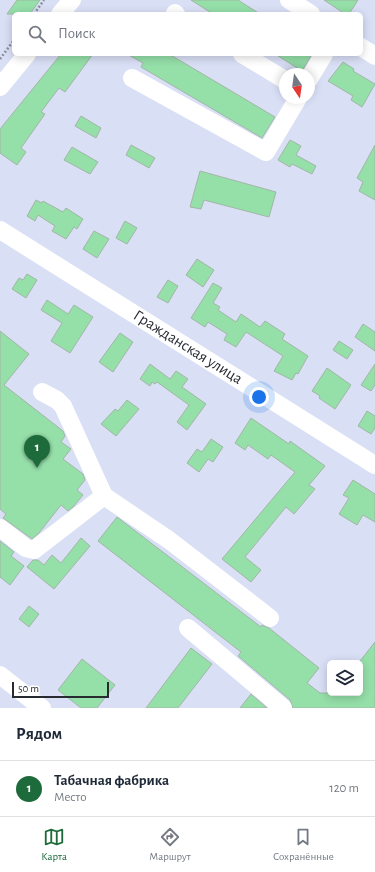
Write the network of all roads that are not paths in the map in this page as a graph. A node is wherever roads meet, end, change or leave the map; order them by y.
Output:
1 (72, 0) edge
2 (289, 0) edge
3 (62, 12) edge
4 (308, 12) edge
5 (363, 48) edge
6 (25, 56) edge
7 (245, 56) edge
8 (323, 56) edge
9 (375, 56) edge
10 (315, 69) edge
11 (279, 76) edge
12 (132, 78) dead end
13 (0, 87) edge
14 (294, 104) edge
15 (0, 230) edge
16 (42, 392) dead end
17 (375, 465) edge
18 (104, 496) junction
19 (0, 528) edge
20 (270, 618) dead end
21 (188, 628) dead end
22 (0, 675) edge
23 (42, 708) edge
24 (283, 708) edge

1 - 3 street
2 - 4 street
5 - 9 street
6 - 13 street
7 - 11 street
8 - 10 street
12 - 14 street
15 - 17 street, Гражданская улица
16 - 18 street
18 - 19 street
18 - 20 street
21 - 24 street
22 - 23 street

